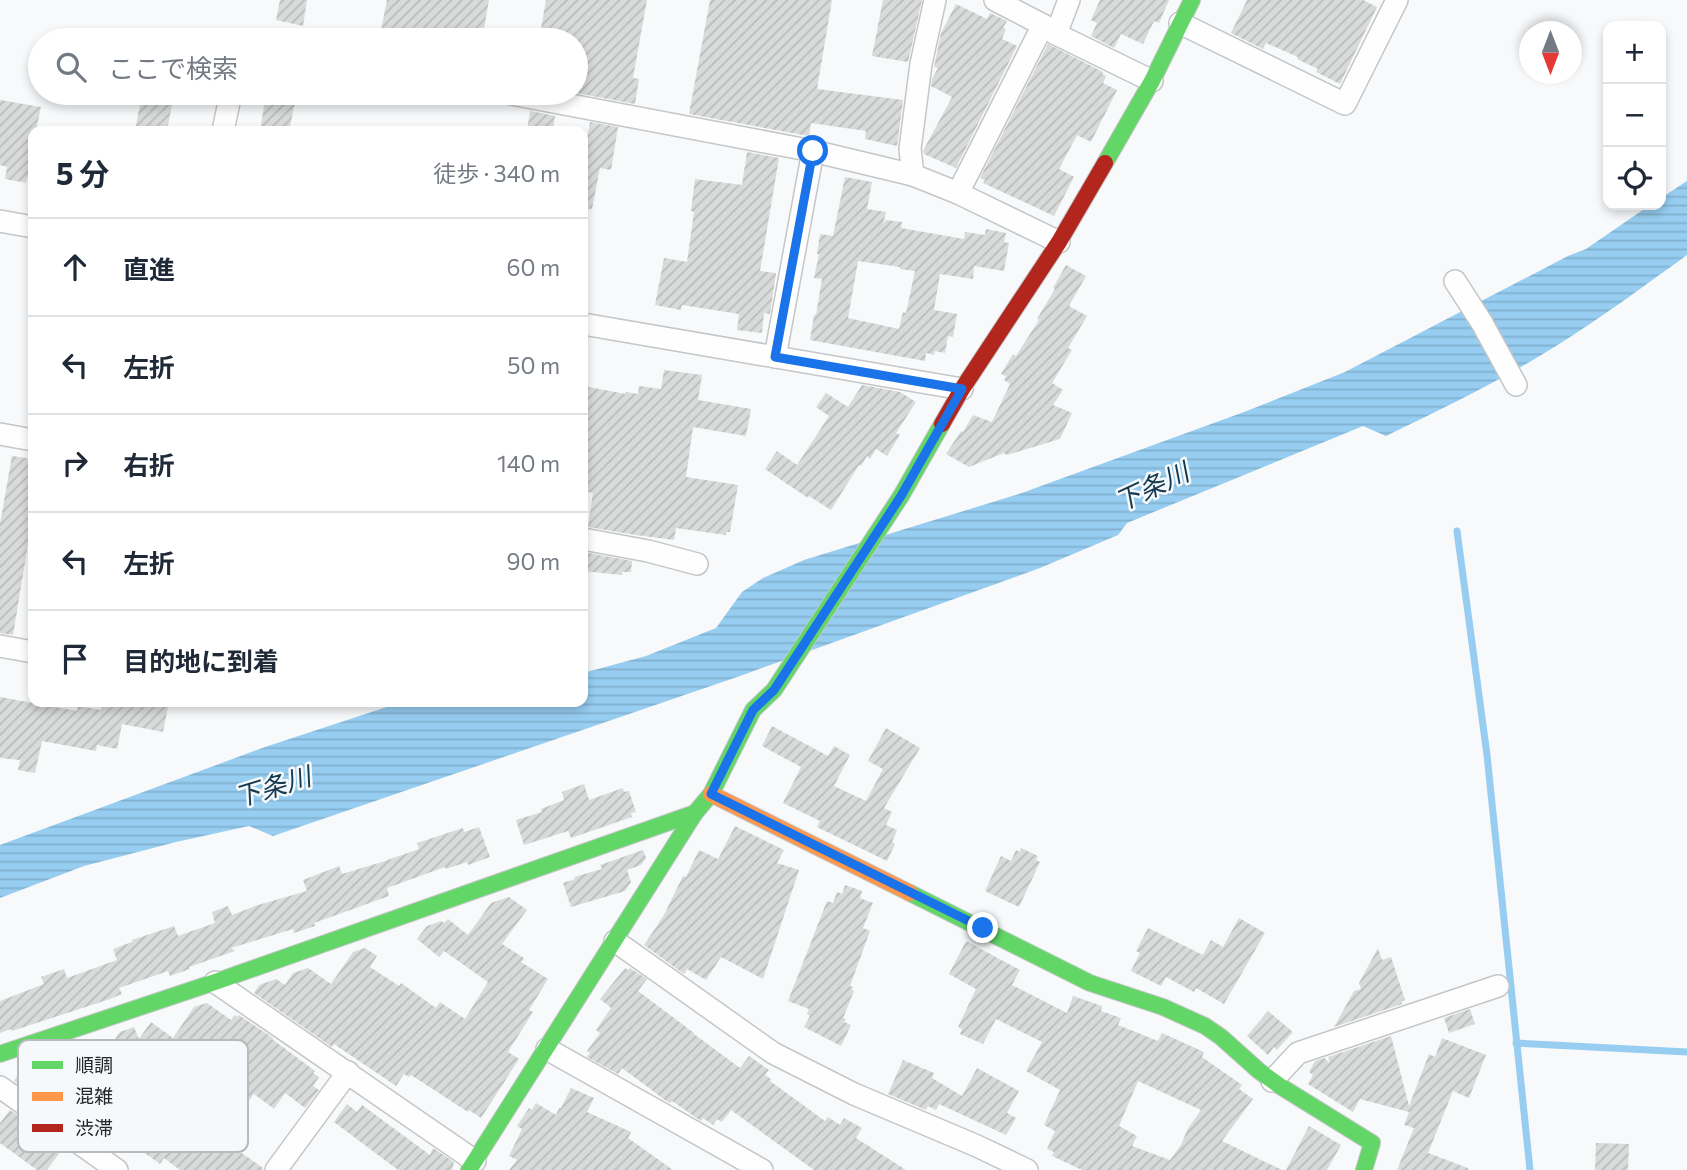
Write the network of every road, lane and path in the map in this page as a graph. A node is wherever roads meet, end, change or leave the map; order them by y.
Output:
1 (935, 0) edge
2 (995, 0) edge
3 (1069, 0) edge
4 (1192, 0) edge
5 (1397, 0) edge
6 (1180, 23) junction
7 (1050, 29) junction
8 (1152, 81) junction
9 (228, 105) edge
10 (570, 105) edge
11 (224, 126) edge
12 (813, 151) junction
13 (913, 175) junction
14 (958, 193) junction
15 (0, 221) edge
16 (28, 226) edge
17 (1059, 243) junction
18 (1458, 285) dead end
19 (588, 325) edge
20 (775, 357) junction
21 (1516, 385) dead end
22 (962, 389) junction
23 (0, 434) edge
24 (28, 439) edge
25 (588, 540) edge
26 (696, 564) dead end
27 (0, 646) edge
28 (28, 651) edge
29 (711, 794) junction
30 (695, 813) junction
31 (615, 941) junction
32 (215, 982) junction
33 (1497, 986) dead end
34 (42, 1040) edge
35 (18, 1048) edge
36 (547, 1049) junction
37 (0, 1054) edge
38 (348, 1073) junction
39 (1272, 1081) junction
40 (0, 1087) edge
41 (18, 1100) edge
42 (92, 1152) edge
43 (472, 1165) edge
44 (117, 1170) edge
45 (276, 1170) edge
46 (762, 1170) edge
47 (1027, 1170) edge
48 (1364, 1170) edge

1 - 13 street
2 - 7 street
3 - 7 street
4 - 6 street
5 - 6 street
6 - 8 street
7 - 8 street
7 - 14 street
8 - 17 street
9 - 11 street
10 - 12 street
12 - 13 street
12 - 20 street
13 - 14 street
14 - 17 street
15 - 16 street
17 - 22 street
18 - 21 street
19 - 20 street
20 - 22 street
22 - 29 street
23 - 24 street
25 - 26 street
27 - 28 street
29 - 30 street
29 - 39 street
30 - 31 street
30 - 32 street
31 - 36 street
31 - 47 street
32 - 34 street
32 - 38 street
33 - 39 street
35 - 37 street
36 - 43 street
36 - 46 street
38 - 43 street
38 - 45 street
39 - 48 street
40 - 41 street
42 - 44 street

